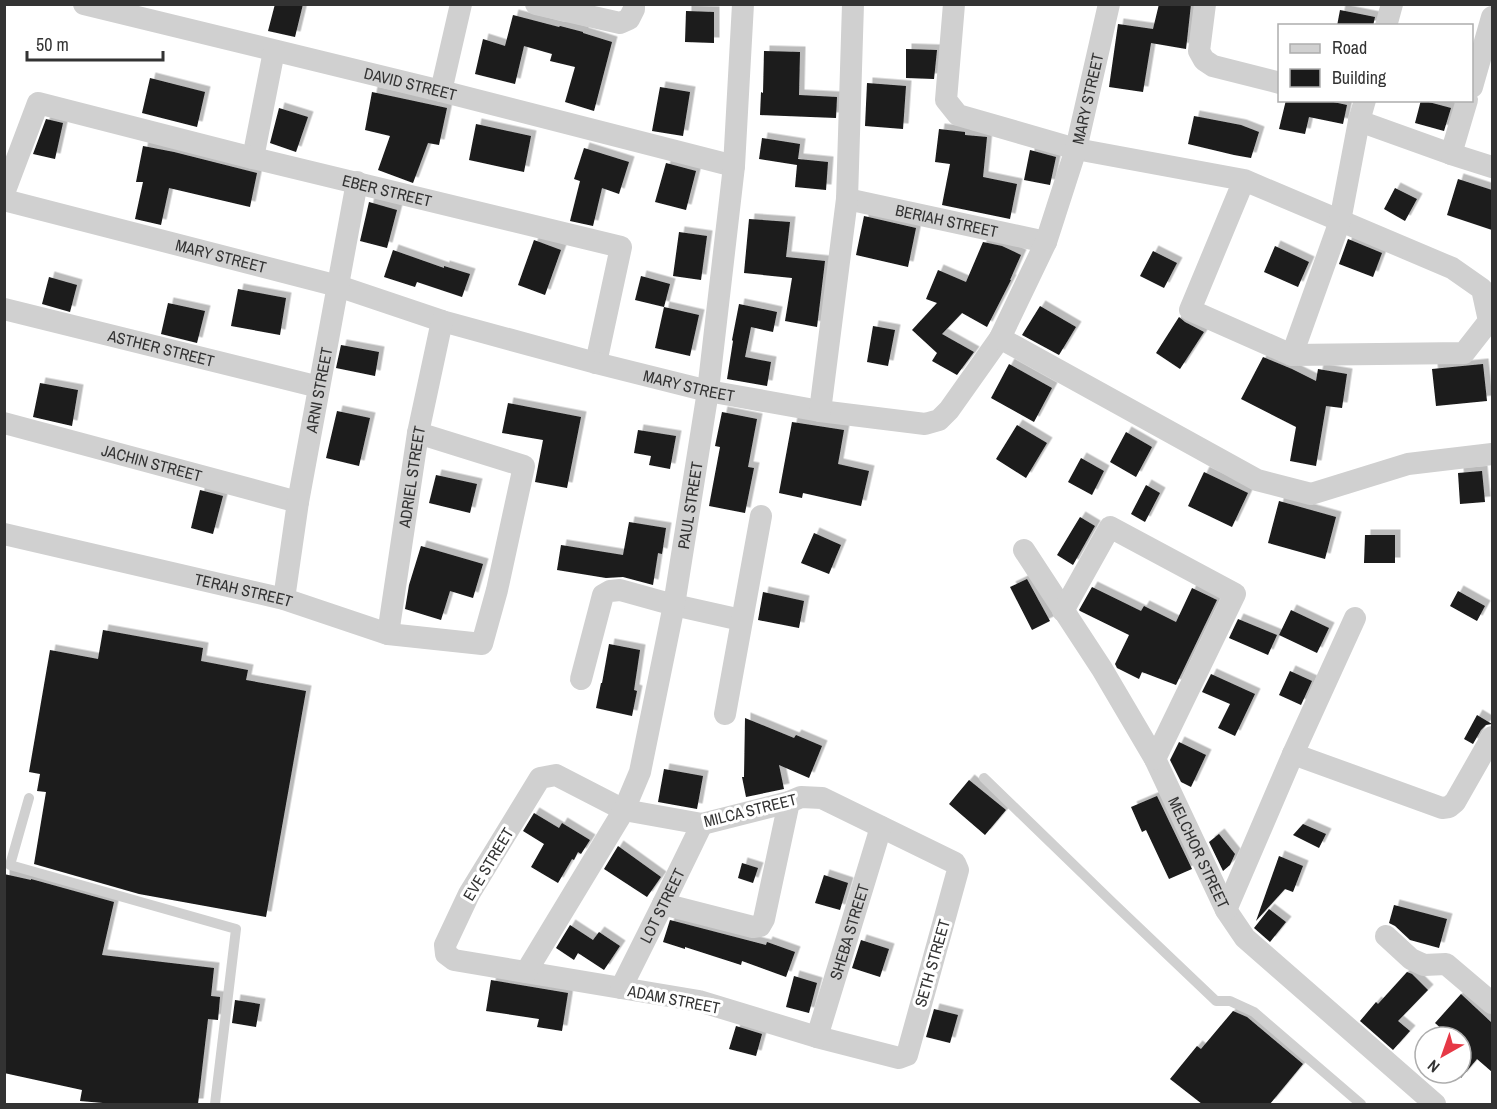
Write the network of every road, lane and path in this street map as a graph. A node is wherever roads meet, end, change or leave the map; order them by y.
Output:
1 (84, 4) edge
2 (461, 4) edge
3 (537, 4) edge
4 (634, 4) edge
5 (743, 4) edge
6 (853, 4) edge
7 (954, 4) edge
8 (1108, 4) edge
9 (1205, 4) edge
10 (1392, 4) edge
11 (1492, 17) edge
12 (1387, 24) edge
13 (274, 51) junction
14 (1278, 82) edge
15 (1473, 84) edge
16 (441, 91) junction
17 (1466, 102) edge
18 (1358, 107) edge
19 (1076, 149) junction
20 (1451, 154) junction
21 (253, 158) junction
22 (734, 166) junction
23 (1492, 166) edge
24 (1244, 180) junction
25 (357, 183) junction
26 (4, 192) edge
27 (847, 199) junction
28 (4, 200) edge
29 (1340, 221) junction
30 (1046, 242) junction
31 (338, 286) junction
32 (4, 309) edge
33 (442, 321) junction
34 (1000, 338) junction
35 (1292, 355) junction
36 (596, 363) junction
37 (319, 387) junction
38 (708, 391) junction
39 (820, 411) junction
40 (4, 423) edge
41 (418, 433) junction
42 (1492, 454) edge
43 (298, 502) junction
44 (761, 516) dead end
45 (4, 534) edge
46 (1024, 550) dead end
47 (284, 599) junction
48 (674, 605) junction
49 (1063, 610) junction
50 (1355, 618) dead end
51 (741, 621) junction
52 (388, 634) junction
53 (581, 679) dead end
54 (725, 714) dead end
55 (1492, 738) edge
56 (1293, 754) junction
57 (1155, 759) junction
58 (540, 778) joint
59 (984, 778) dead end
60 (29, 798) dead end
61 (789, 802) junction
62 (624, 810) junction
63 (702, 824) junction
64 (881, 828) junction
65 (955, 863) joint
66 (663, 904) junction
67 (1226, 910) junction
68 (1386, 936) dead end
69 (446, 954) joint
70 (526, 972) junction
71 (621, 988) junction
72 (1492, 1003) edge
73 (817, 1037) junction
74 (899, 1058) joint
75 (216, 1104) edge
76 (1361, 1104) edge
77 (1435, 1104) edge

1 - 13 street, DAVID STREET
2 - 16 street
3 - 4 street
5 - 22 street, PAUL STREET
6 - 27 street
7 - 19 street
8 - 19 street, MARY STREET
9 - 14 street
10 - 12 street
11 - 15 street
13 - 16 street, DAVID STREET
13 - 21 street
16 - 22 street, DAVID STREET
17 - 20 street
18 - 20 street
18 - 29 street
19 - 24 street
19 - 30 street, MARY STREET
20 - 23 street
21 - 25 street, EBER STREET
21 - 26 street, EBER STREET
22 - 38 street, PAUL STREET
24 - 29 street
24 - 35 street
25 - 31 street, ARNI STREET
25 - 36 street, EBER STREET
27 - 30 street, BERIAH STREET
27 - 39 street
28 - 31 street, MARY STREET
29 - 35 street
29 - 35 street
30 - 34 street, MARY STREET
31 - 33 street, MARY STREET
31 - 37 street, ARNI STREET
32 - 37 street, ASTHER STREET
33 - 36 street, MARY STREET
33 - 41 street, ADRIEL STREET
34 - 39 street, MARY STREET
34 - 42 street
36 - 38 street, MARY STREET
37 - 43 street, ARNI STREET
38 - 39 street, MARY STREET
38 - 48 street, PAUL STREET
40 - 43 street, JACHIN STREET
41 - 52 street, ADRIEL STREET
41 - 52 street, TERAH STREET
43 - 47 street, ARNI STREET
44 - 51 street
45 - 47 street, TERAH STREET
46 - 49 street, MELCHOR STREET
47 - 52 street, TERAH STREET
48 - 51 street
48 - 53 street
48 - 62 street, PAUL STREET
49 - 57 street, MELCHOR STREET
49 - 57 street
50 - 56 street
51 - 54 street
55 - 56 street
56 - 67 street
57 - 67 street, MELCHOR STREET
58 - 62 street, MILCA STREET
58 - 69 street, EVE STREET
59 - 76 lane
60 - 75 lane
61 - 63 street, MILCA STREET
61 - 64 street, MILCA STREET
61 - 66 street
62 - 63 street, MILCA STREET
62 - 70 street, PAUL STREET
63 - 66 street, LOT STREET
64 - 65 street, MILCA STREET
64 - 73 street, SHEBA STREET
65 - 74 street, SETH STREET
66 - 71 street, LOT STREET
67 - 77 street, MELCHOR STREET
68 - 72 street
69 - 70 street, ADAM STREET
70 - 71 street, ADAM STREET
71 - 73 street, ADAM STREET
73 - 74 street, ADAM STREET

